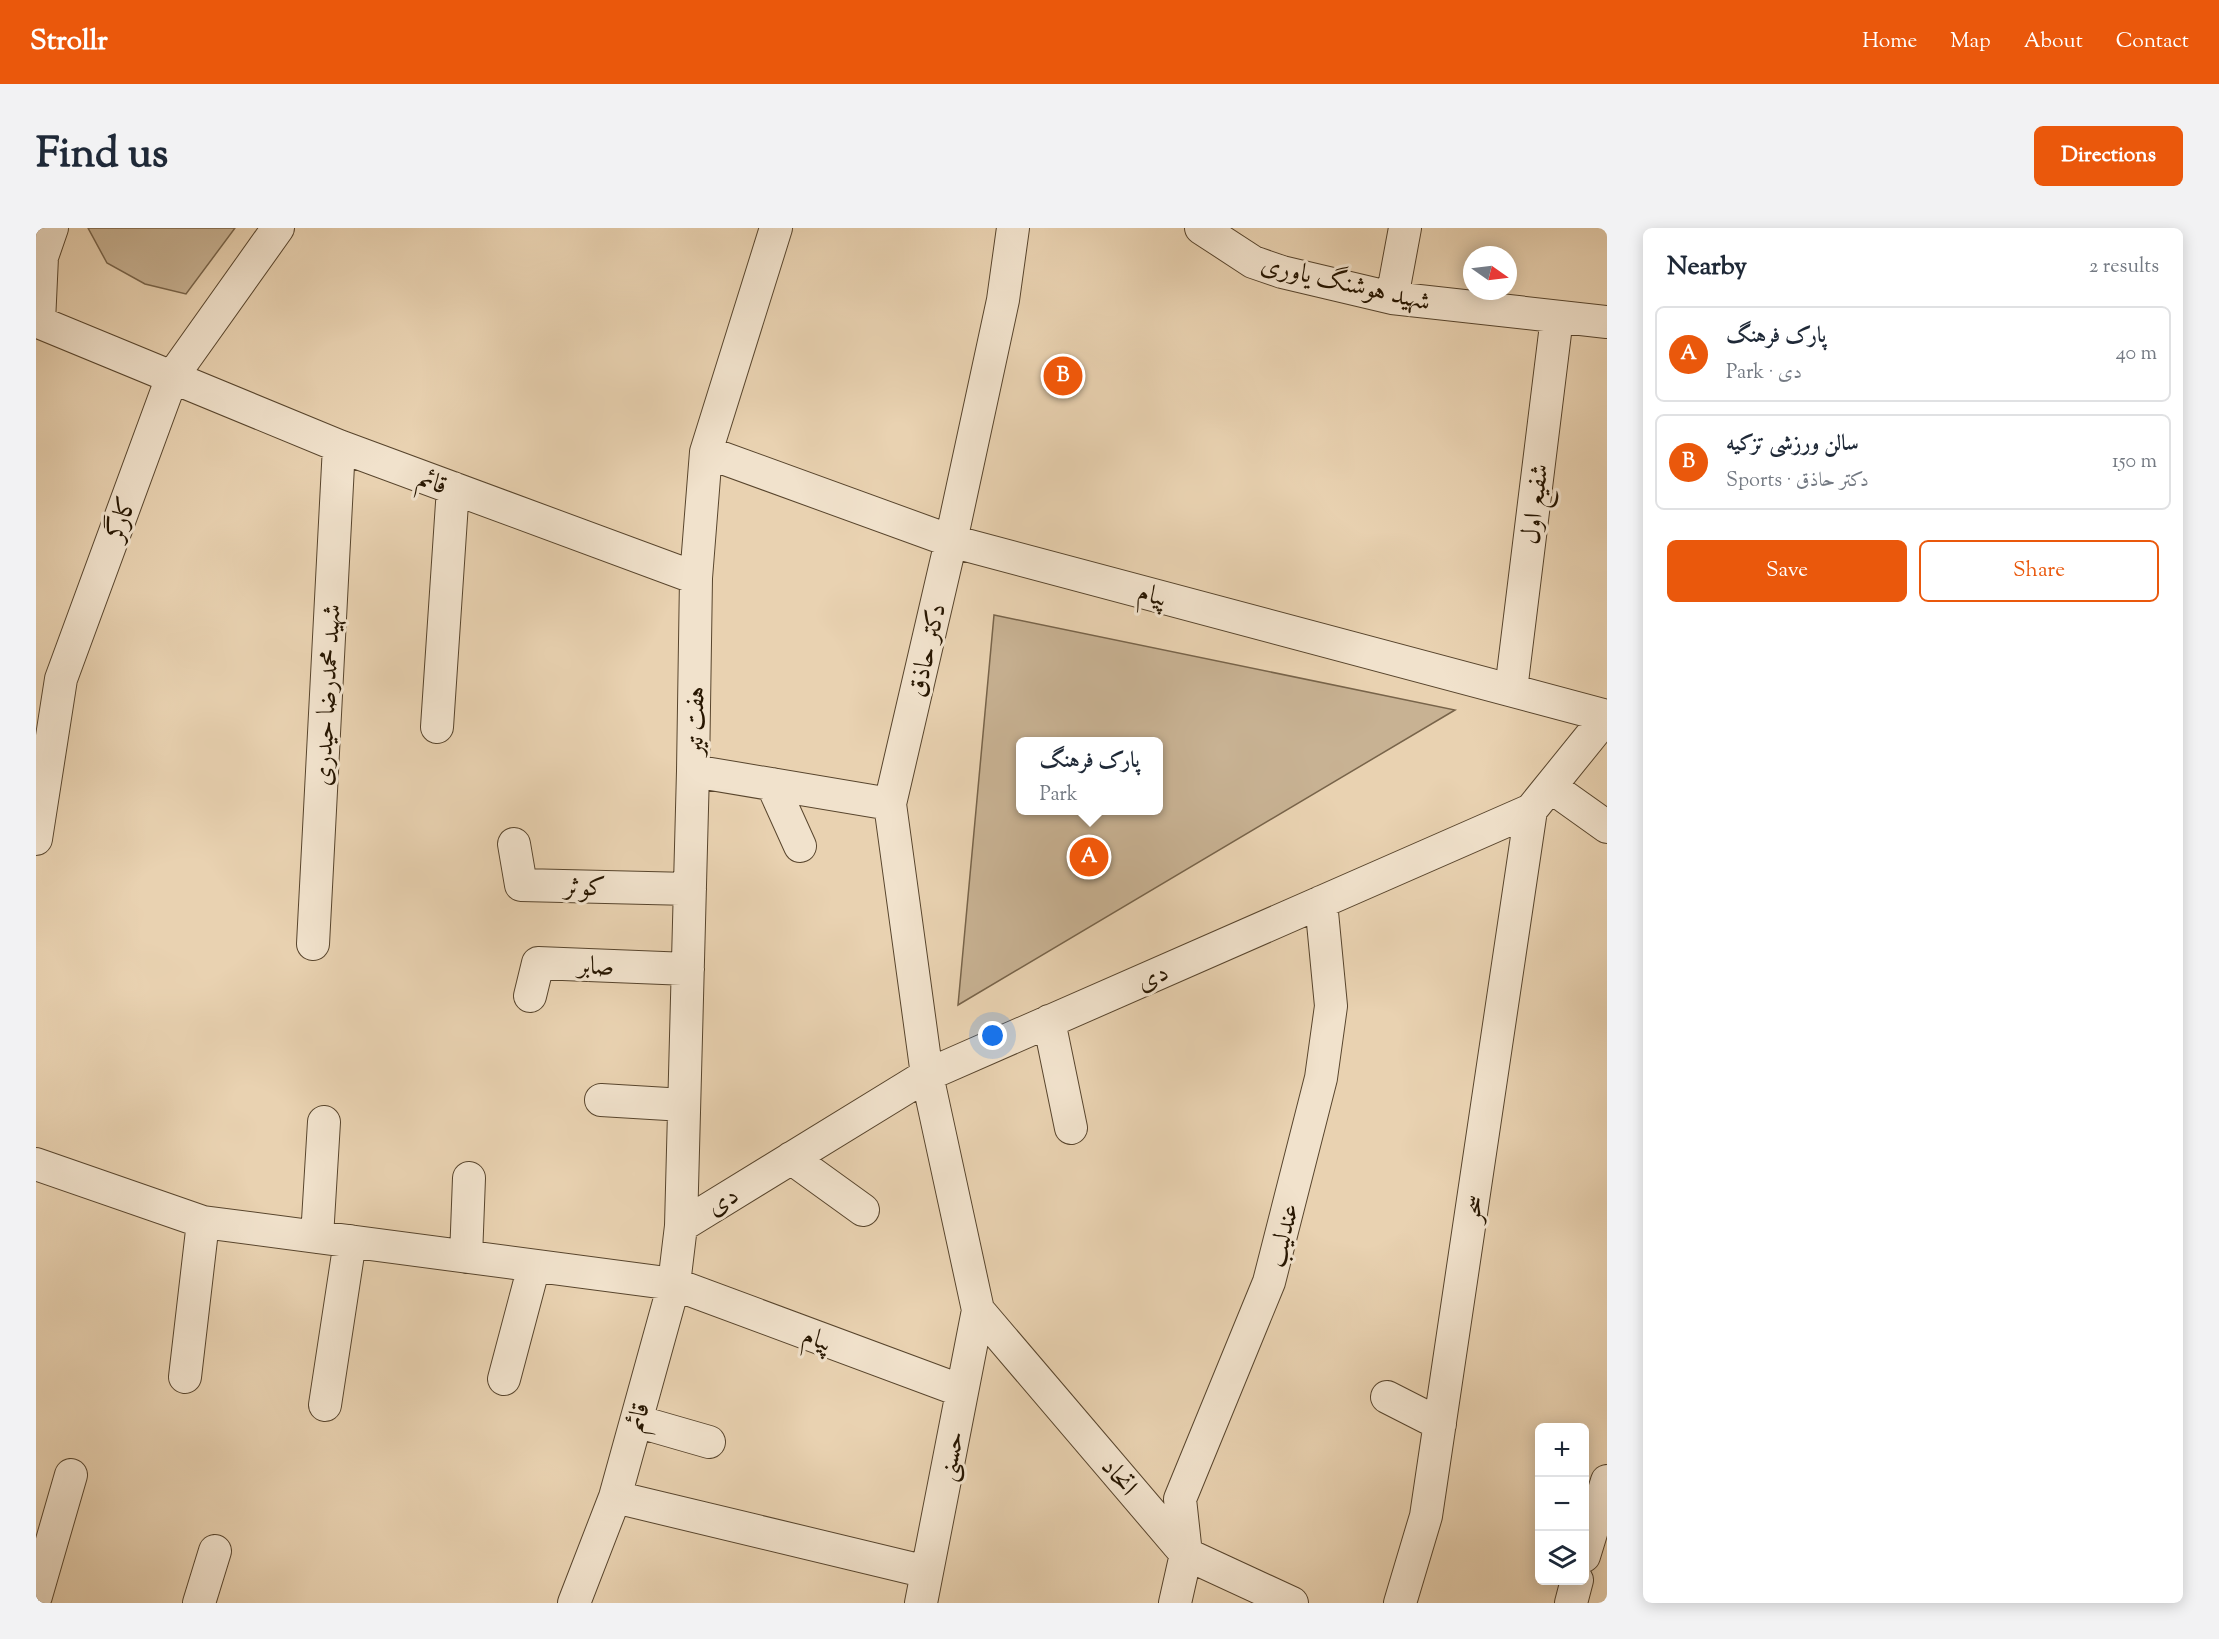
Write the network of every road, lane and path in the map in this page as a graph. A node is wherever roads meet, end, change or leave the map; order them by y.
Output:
1 (52, 228) edge
2 (278, 228) edge
3 (776, 228) edge
4 (1013, 228) edge
5 (1201, 228) edge
6 (1405, 228) edge
7 (1392, 298) junction
8 (1557, 317) junction
9 (37, 321) edge
10 (1607, 322) edge
11 (172, 377) junction
12 (339, 446) junction
13 (706, 452) junction
14 (453, 488) junction
15 (951, 541) junction
16 (696, 578) junction
17 (49, 675) edge
18 (1511, 690) junction
19 (1607, 716) edge
20 (436, 726) dead end
21 (693, 771) junction
22 (772, 784) junction
23 (1541, 799) junction
24 (890, 804) junction
25 (1607, 827) edge
26 (36, 838) edge
27 (514, 844) dead end
28 (800, 846) dead end
29 (690, 889) junction
30 (1321, 902) junction
31 (314, 944) dead end
32 (688, 969) junction
33 (530, 996) dead end
34 (1049, 1021) junction
35 (927, 1075) junction
36 (601, 1100) dead end
37 (684, 1105) junction
38 (324, 1122) dead end
39 (1071, 1128) dead end
40 (791, 1158) junction
41 (36, 1164) edge
42 (469, 1178) dead end
43 (862, 1210) dead end
44 (203, 1222) junction
45 (681, 1226) junction
46 (316, 1237) junction
47 (350, 1241) junction
48 (466, 1257) junction
49 (534, 1266) junction
50 (674, 1284) junction
51 (978, 1310) junction
52 (185, 1377) dead end
53 (504, 1379) dead end
54 (962, 1391) junction
55 (1387, 1397) dead end
56 (325, 1405) dead end
57 (636, 1421) junction
58 (1440, 1424) junction
59 (709, 1442) dead end
60 (71, 1476) dead end
61 (1607, 1481) edge
62 (615, 1497) junction
63 (1589, 1540) edge
64 (216, 1551) dead end
65 (1186, 1554) junction
66 (927, 1572) junction
67 (1576, 1585) edge
68 (36, 1596) edge
69 (199, 1603) edge
70 (574, 1603) edge
71 (921, 1603) edge
72 (1176, 1603) edge
73 (1292, 1603) edge
74 (1400, 1603) edge
75 (1571, 1603) edge

1 - 9 street
2 - 11 street, کارگر
3 - 13 street, هفت تیر
4 - 15 street, دکتر حاذق
5 - 7 street, شهید هوشنگ یاوری
6 - 7 street
7 - 8 street, شهید هوشنگ یاوری
8 - 10 street, شهید هوشنگ یاوری
8 - 18 street, شفیع اول
9 - 11 street, قائم
11 - 12 street, قائم
11 - 17 street, کارگر
12 - 14 street, قائم
12 - 31 street, شهید محمدرضا حیدری
13 - 15 street, پیام
13 - 16 street, هفت تیر
14 - 16 street, قائم
14 - 20 street
15 - 18 street, پیام
15 - 24 street, دکتر حاذق
16 - 21 street, هفت تیر
17 - 26 street, کارگر
18 - 19 street, پیام
19 - 23 street, دی
21 - 22 street
21 - 29 street, هفت تیر
22 - 24 street
22 - 28 street
23 - 25 street
23 - 30 street, دی
23 - 58 street, سحر
24 - 35 street, دکتر حاذق
27 - 29 street, کوثر
29 - 32 street, هفت تیر
30 - 34 street, دی
30 - 65 street, عندلیب
32 - 33 street, صابر
32 - 37 street, هفت تیر
34 - 35 street, دی
34 - 39 street
35 - 40 street, دی
35 - 51 street, دکتر حاذق
36 - 37 street
37 - 45 street, هفت تیر
38 - 46 street
40 - 43 street
40 - 45 street, دی
41 - 44 street, پیام
42 - 48 street
44 - 46 street, پیام
44 - 52 street
45 - 50 street, قائم
46 - 47 street, پیام
47 - 48 street, پیام
47 - 56 street
48 - 49 street, پیام
49 - 50 street, پیام
49 - 53 street
50 - 54 street, پیام
50 - 57 street, قائم
51 - 54 street, حسنی
51 - 65 street, اتحاد
54 - 66 street, حسنی
55 - 58 street
57 - 59 street
57 - 62 street, قائم
58 - 74 street, سحر
60 - 68 street
61 - 63 street
62 - 66 street
62 - 70 street, قائم
64 - 69 street
65 - 72 street, عندلیب
65 - 73 street, اتحاد
66 - 71 street, حسنی
67 - 75 street

